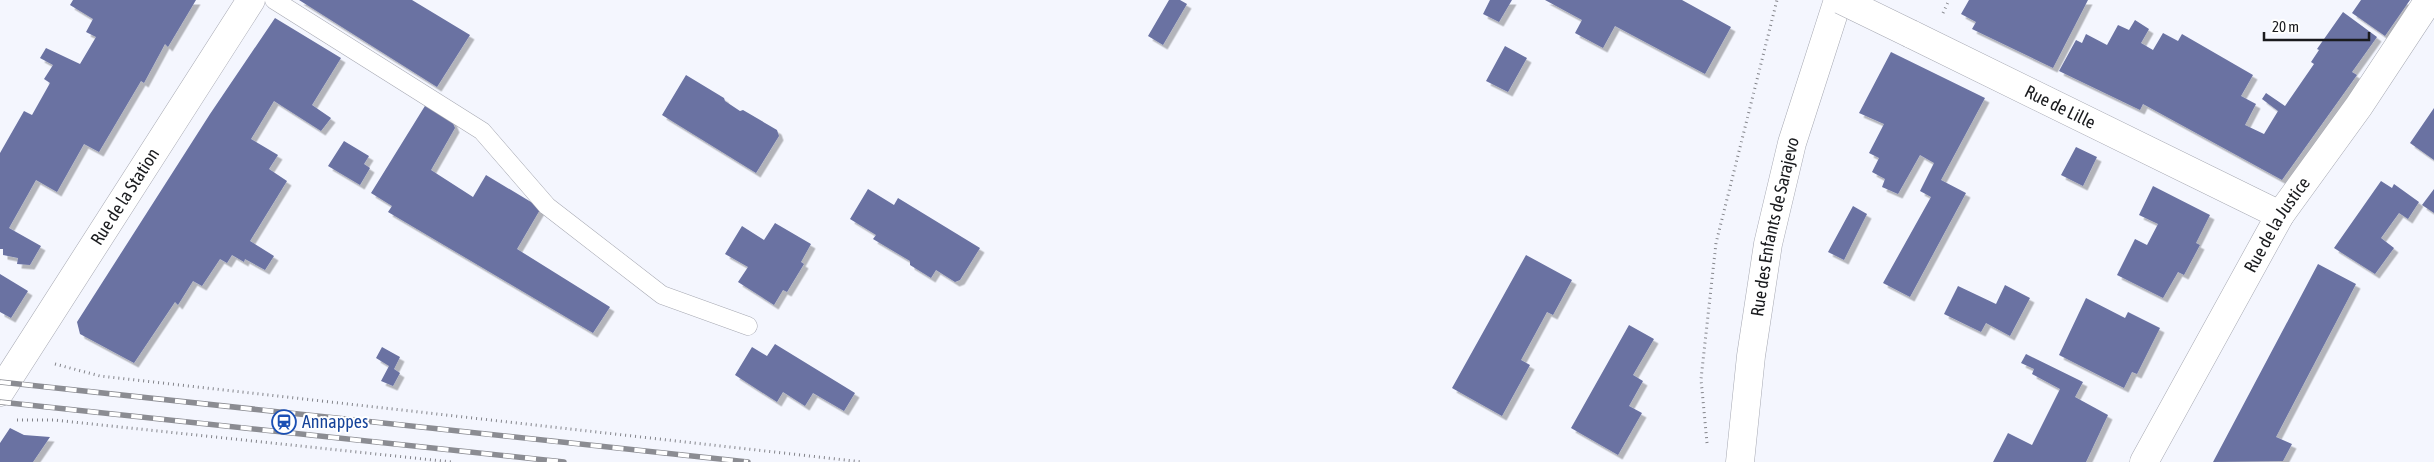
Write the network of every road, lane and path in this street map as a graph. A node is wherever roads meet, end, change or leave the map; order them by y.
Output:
1 (252, 0) edge
2 (274, 0) edge
3 (1777, 0) edge
4 (1840, 0) edge
5 (2429, 0) edge
6 (2280, 215) junction
7 (748, 326) dead end
8 (24, 356) junction
9 (0, 392) edge
10 (9, 420) dead end
11 (1708, 448) dead end
12 (452, 462) edge
13 (863, 462) edge
14 (1740, 462) edge
15 (2144, 462) edge

1 - 8 street, Rue de la Station
2 - 7 lane
3 - 11 path
4 - 6 street, Rue de Lille, bridge
4 - 14 street, Rue des Enfants de Sarajevo
5 - 6 street, Rue de la Justice
6 - 15 street, Rue de la Justice
8 - 9 street, Rue de la Station
8 - 13 path
10 - 12 path

